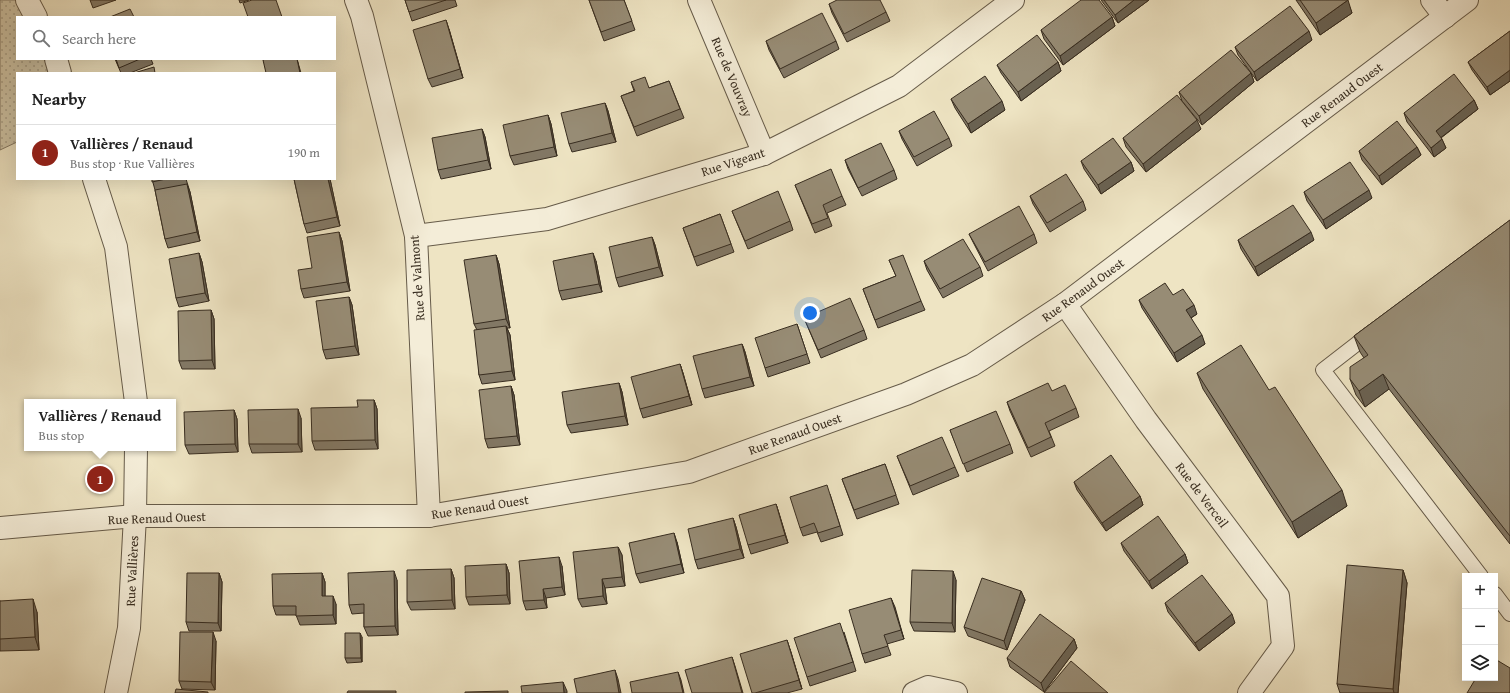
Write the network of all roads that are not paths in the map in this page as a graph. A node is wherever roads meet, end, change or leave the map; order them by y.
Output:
1 (27, 0) edge
2 (356, 0) edge
3 (699, 0) edge
4 (1013, 0) edge
5 (1432, 0) edge
6 (1467, 0) edge
7 (35, 16) edge
8 (1445, 17) junction
9 (56, 60) edge
10 (60, 72) edge
11 (764, 154) junction
12 (94, 180) edge
13 (416, 236) junction
14 (1065, 304) junction
15 (1385, 322) edge
16 (136, 399) edge
17 (136, 451) edge
18 (135, 516) junction
19 (429, 516) junction
20 (0, 528) edge
21 (1479, 573) edge
22 (1498, 598) edge
23 (1510, 614) edge
24 (116, 693) edge
25 (914, 693) edge
26 (956, 693) edge
27 (1249, 693) edge

1 - 7 street
2 - 13 street, Rue de Valmont
3 - 11 street, Rue de Vouvray
4 - 11 street, Rue Vigeant
5 - 8 street
6 - 8 street, Rue Renaud Ouest
8 - 14 street, Rue Renaud Ouest
9 - 10 street
11 - 13 street, Rue Vigeant
12 - 16 street
13 - 19 street, Rue de Valmont
14 - 19 street, Rue Renaud Ouest
14 - 27 street, Rue de Verceil
15 - 21 lane
17 - 18 street, Rue Vallières
18 - 19 street, Rue Renaud Ouest
18 - 20 street, Rue Renaud Ouest
18 - 24 street, Rue Vallières
22 - 23 lane
25 - 26 street

